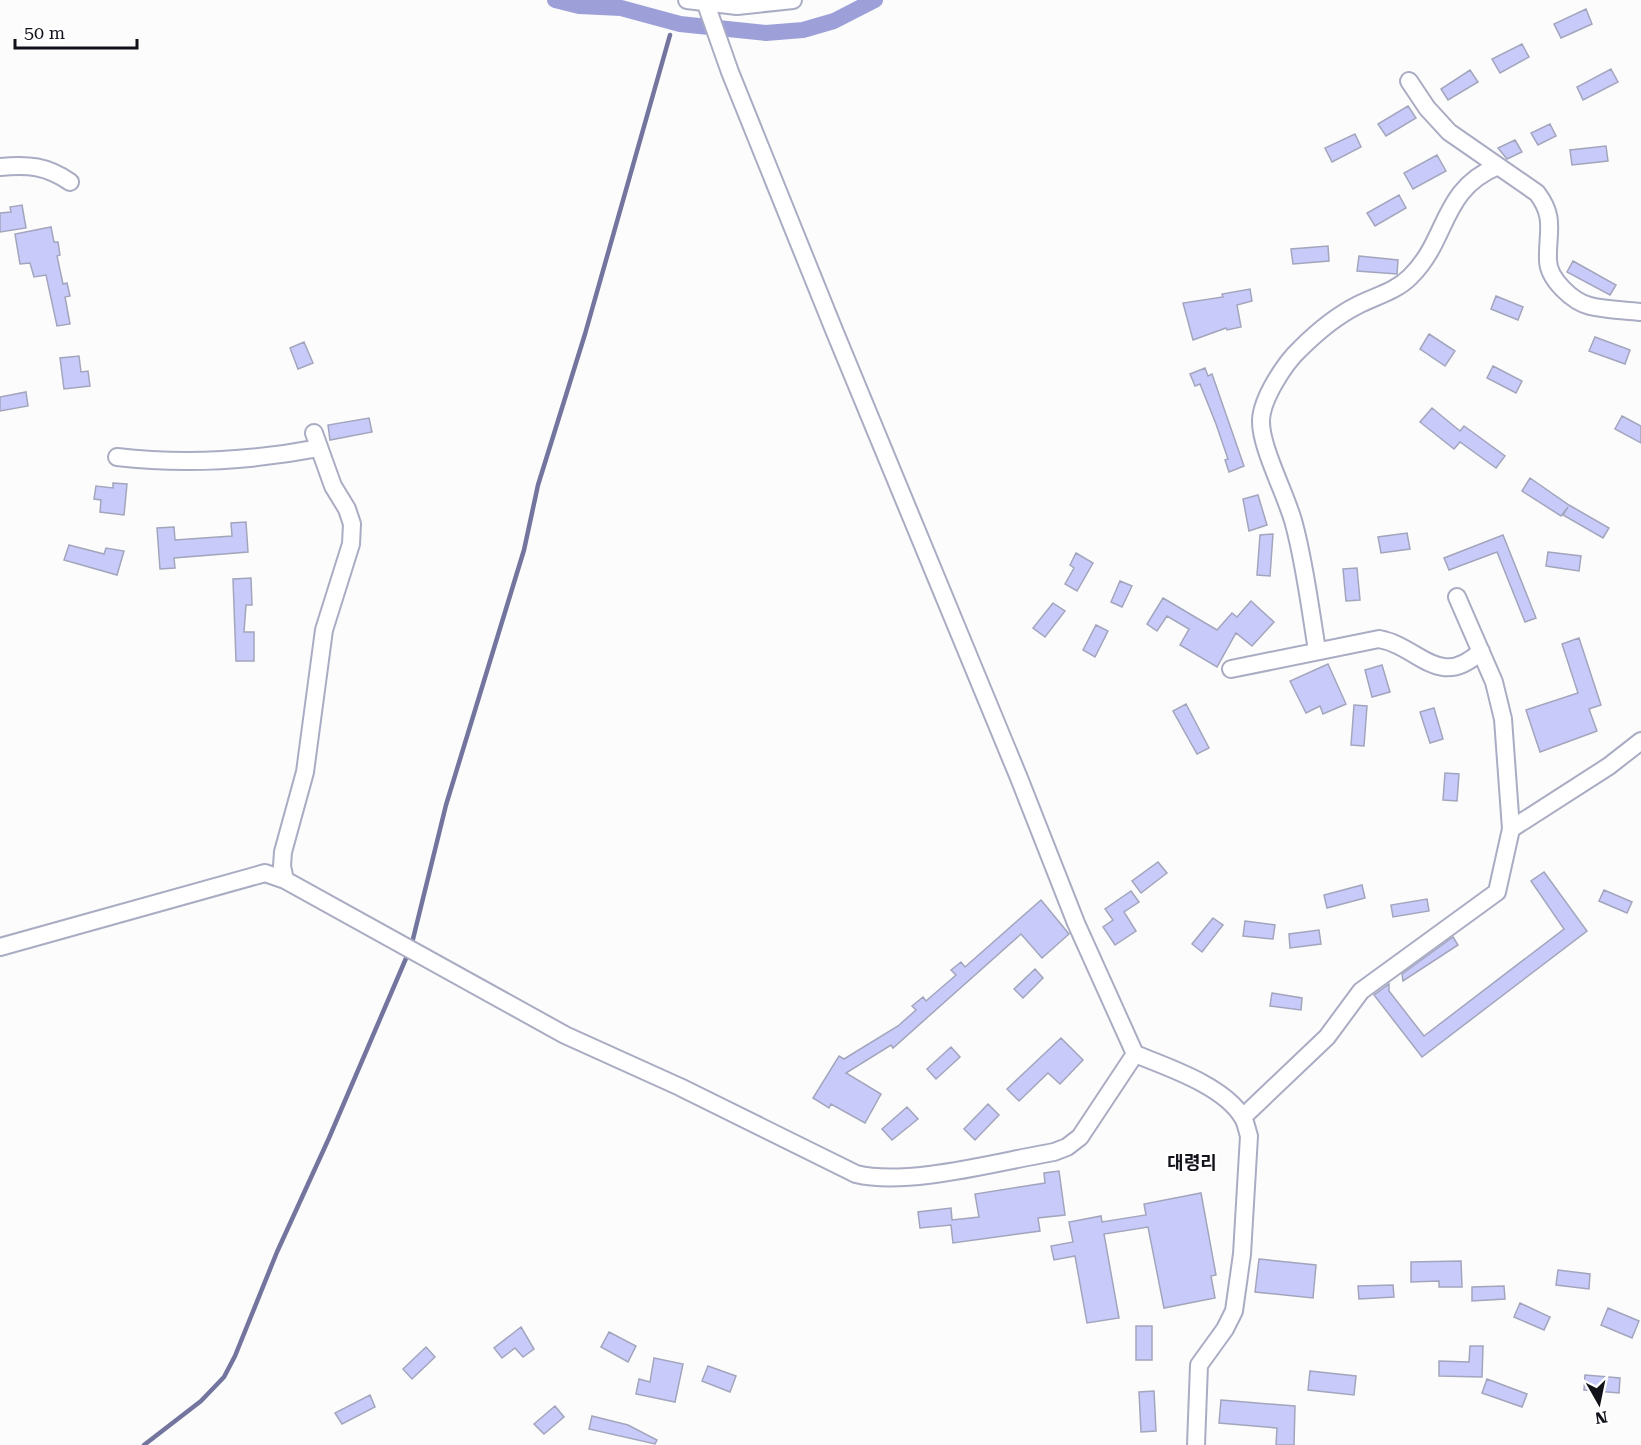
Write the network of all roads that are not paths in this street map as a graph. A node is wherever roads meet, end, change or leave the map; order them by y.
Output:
1 (687, 0) edge
2 (793, 0) edge
3 (708, 9) junction
4 (1409, 81) dead end
5 (1498, 166) junction
6 (0, 167) edge
7 (70, 182) dead end
8 (1641, 312) edge
9 (117, 457) dead end
10 (1457, 597) dead end
11 (1317, 650) junction
12 (1481, 651) junction
13 (1231, 669) dead end
14 (1641, 741) edge
15 (1511, 829) junction
16 (285, 880) junction
17 (0, 947) edge
18 (1135, 1054) junction
19 (1243, 1117) junction
20 (1196, 1445) edge

1 - 3 street
2 - 3 street
3 - 18 street
4 - 5 street
5 - 8 street
5 - 11 street
6 - 7 street
9 - 16 street
10 - 12 street
11 - 12 street
11 - 13 street
12 - 15 street
14 - 15 street
15 - 19 street
16 - 17 street
16 - 18 street
18 - 19 street
19 - 20 street

